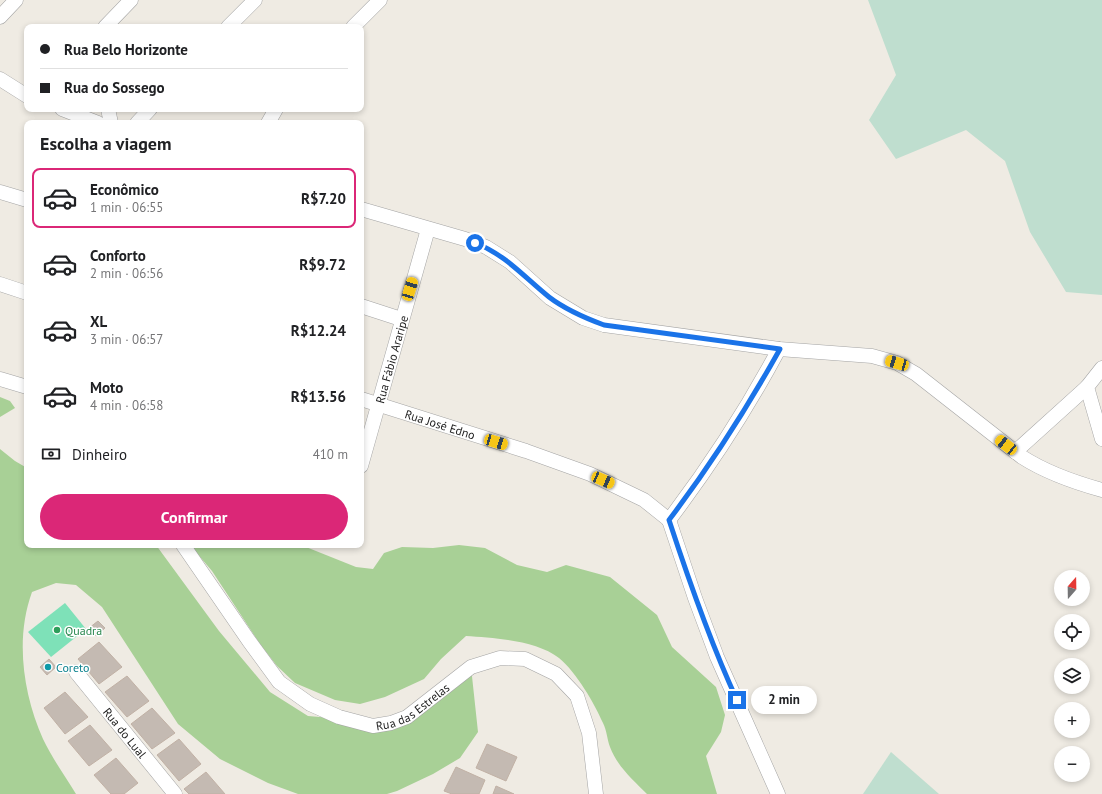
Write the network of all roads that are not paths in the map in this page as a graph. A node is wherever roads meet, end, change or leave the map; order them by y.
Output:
1 (16, 0) edge
2 (131, 0) edge
3 (255, 0) edge
4 (380, 0) edge
5 (0, 17) edge
6 (108, 24) edge
7 (231, 24) edge
8 (356, 24) edge
9 (0, 79) edge
10 (24, 94) edge
11 (70, 112) edge
12 (147, 112) edge
13 (90, 120) edge
14 (140, 120) edge
15 (0, 192) edge
16 (24, 199) edge
17 (364, 210) edge
18 (428, 228) junction
19 (0, 284) edge
20 (24, 292) edge
21 (364, 307) edge
22 (401, 319) junction
23 (780, 349) junction
24 (1102, 368) edge
25 (0, 379) edge
26 (24, 382) edge
27 (1086, 386) junction
28 (364, 400) edge
29 (379, 405) junction
30 (1102, 439) edge
31 (1015, 452) junction
32 (364, 456) edge
33 (1102, 490) edge
34 (669, 520) junction
35 (185, 548) edge
36 (76, 672) dead end
37 (175, 794) edge
38 (596, 794) edge
39 (778, 794) edge

1 - 5 street
2 - 6 street
3 - 7 street
4 - 8 street
9 - 10 street
11 - 13 street
12 - 14 street
15 - 16 street
17 - 18 street
18 - 22 street, Rua Fábio Araripe
18 - 23 street
19 - 20 street
21 - 22 street
22 - 29 street, Rua Fábio Araripe
23 - 31 street
23 - 34 street
24 - 27 street
25 - 26 street
27 - 30 street
27 - 31 street
28 - 29 street, Rua José Edno
29 - 32 street, Rua Fábio Araripe
29 - 34 street, Rua José Edno
31 - 33 street
34 - 39 street
35 - 38 street, Rua das Estrelas
36 - 37 street, Rua do Lual

